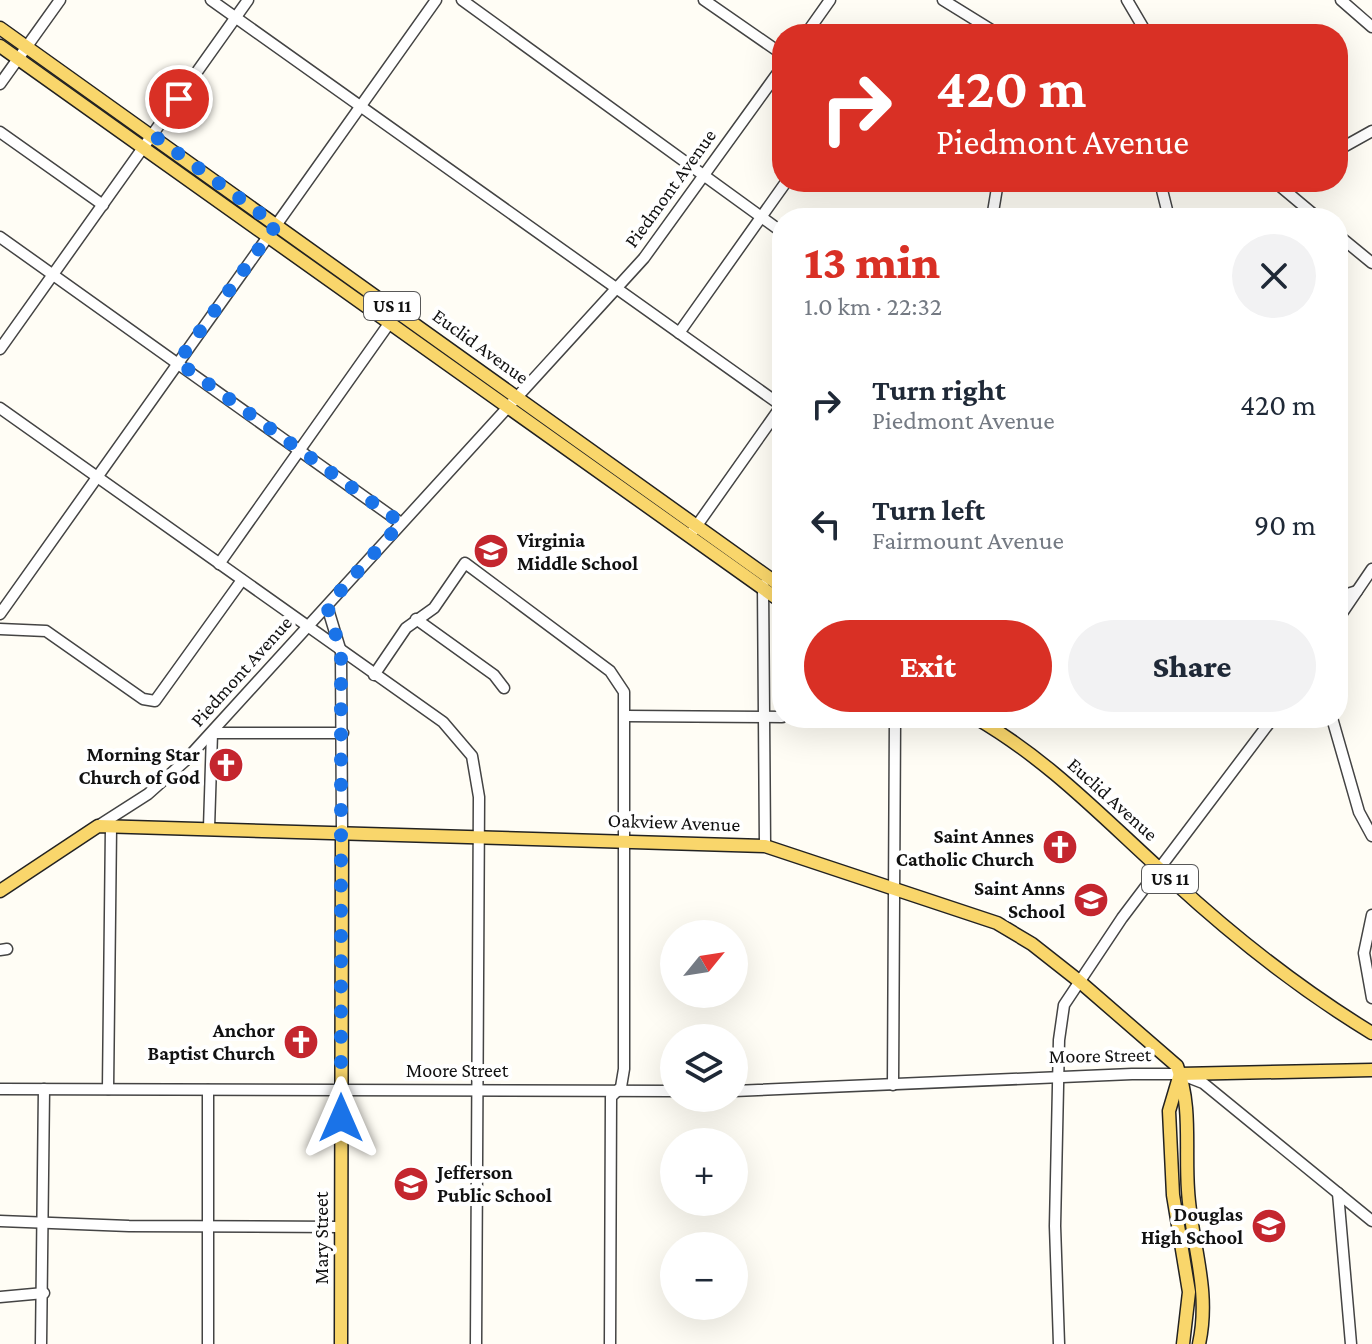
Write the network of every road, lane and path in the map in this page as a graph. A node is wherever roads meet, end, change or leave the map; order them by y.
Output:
1 (60, 0) edge
2 (211, 0) edge
3 (248, 0) edge
4 (436, 0) edge
5 (462, 0) edge
6 (704, 0) edge
7 (830, 0) edge
8 (943, 0) edge
9 (1127, 0) edge
10 (1341, 0) edge
11 (957, 10) junction
12 (237, 18) junction
13 (813, 24) edge
14 (969, 24) edge
15 (981, 24) edge
16 (1141, 24) edge
17 (1372, 27) edge
18 (0, 28) edge
19 (0, 46) edge
20 (27, 47) junction
21 (772, 47) edge
22 (17, 59) junction
23 (772, 81) edge
24 (0, 84) edge
25 (361, 106) junction
26 (1372, 131) edge
27 (0, 132) edge
28 (153, 135) junction
29 (1348, 144) edge
30 (143, 150) junction
31 (705, 175) junction
32 (779, 192) edge
33 (1290, 192) edge
34 (103, 205) junction
35 (1307, 208) edge
36 (762, 217) junction
37 (772, 224) edge
38 (276, 225) junction
39 (0, 237) edge
40 (267, 237) junction
41 (1348, 243) edge
42 (1372, 263) edge
43 (53, 275) junction
44 (617, 288) junction
45 (398, 311) junction
46 (389, 324) junction
47 (679, 333) junction
48 (0, 349) edge
49 (178, 362) junction
50 (517, 396) junction
51 (772, 398) edge
52 (0, 408) edge
53 (506, 408) junction
54 (772, 419) edge
55 (300, 450) junction
56 (97, 477) junction
57 (632, 488) junction
58 (401, 523) junction
59 (693, 531) junction
60 (219, 564) junction
61 (1372, 569) edge
62 (763, 574) junction
63 (242, 580) junction
64 (772, 580) edge
65 (763, 588) junction
66 (1358, 590) junction
67 (1348, 594) edge
68 (772, 595) edge
69 (1348, 604) edge
70 (327, 606) junction
71 (0, 614) edge
72 (416, 619) junction
73 (307, 627) junction
74 (0, 629) edge
75 (341, 652) junction
76 (374, 675) junction
77 (504, 688) dead end
78 (626, 716) junction
79 (763, 717) junction
80 (772, 717) edge
81 (895, 728) edge
82 (991, 728) edge
83 (1265, 728) edge
84 (1335, 728) edge
85 (212, 733) junction
86 (343, 733) junction
87 (104, 826) junction
88 (209, 828) junction
89 (342, 831) junction
90 (479, 835) junction
91 (1372, 836) edge
92 (626, 839) junction
93 (765, 846) junction
94 (1160, 868) junction
95 (896, 887) junction
96 (0, 891) edge
97 (1372, 915) edge
98 (1079, 981) junction
99 (1372, 998) edge
100 (1372, 1033) edge
101 (1372, 1070) edge
102 (1180, 1074) junction
103 (1058, 1076) junction
104 (893, 1085) junction
105 (0, 1089) edge
106 (44, 1089) junction
107 (108, 1089) junction
108 (208, 1090) junction
109 (341, 1090) junction
110 (478, 1090) junction
111 (618, 1090) junction
112 (748, 1090) edge
113 (660, 1091) edge
114 (1338, 1193) junction
115 (0, 1221) edge
116 (1372, 1221) edge
117 (42, 1223) junction
118 (207, 1225) junction
119 (340, 1227) junction
120 (44, 1293) junction
121 (0, 1297) edge
122 (41, 1344) edge
123 (208, 1344) edge
124 (341, 1344) edge
125 (476, 1344) edge
126 (610, 1344) edge
127 (1059, 1344) edge
128 (1183, 1344) edge
129 (1199, 1344) edge
130 (1351, 1344) edge

1 - 20 street
2 - 12 street
3 - 12 street
4 - 25 street
5 - 31 street
6 - 21 street
7 - 13 street
8 - 11 street
9 - 16 street
10 - 17 street
11 - 14 street
11 - 15 street
12 - 25 street
12 - 28 street
18 - 20 main road, Euclid Avenue / US 11
19 - 22 main road, Euclid Avenue / US 11
20 - 22 street
20 - 28 main road, Euclid Avenue / US 11
22 - 24 street
22 - 30 main road, Euclid Avenue / US 11
23 - 31 street, Piedmont Avenue
25 - 38 street
25 - 44 street
26 - 29 street
27 - 34 street
28 - 30 street
28 - 38 main road, Euclid Avenue / US 11
30 - 34 street
30 - 40 main road, Euclid Avenue / US 11
31 - 36 street
31 - 44 street, Piedmont Avenue
32 - 36 street
33 - 35 street
34 - 43 street
36 - 37 street
36 - 47 street
38 - 40 street
38 - 45 main road, Euclid Avenue / US 11
39 - 43 street
40 - 46 main road, Euclid Avenue / US 11
40 - 49 street
41 - 42 street
43 - 48 street
43 - 49 street
44 - 47 street
44 - 50 street, Piedmont Avenue
45 - 46 street
45 - 50 main road, Euclid Avenue / US 11
46 - 53 main road, Euclid Avenue / US 11
46 - 55 street
47 - 51 street
49 - 55 street
49 - 56 street
50 - 53 street, Piedmont Avenue
50 - 57 main road, Euclid Avenue / US 11
52 - 56 street
53 - 57 main road, Euclid Avenue / US 11
53 - 58 street, Piedmont Avenue
54 - 59 street
55 - 58 street
55 - 60 street
56 - 60 street
56 - 71 street
57 - 59 main road, Euclid Avenue / US 11
58 - 70 street, Piedmont Avenue
59 - 62 main road, Euclid Avenue / US 11
59 - 65 main road, Euclid Avenue / US 11
60 - 63 street
61 - 66 street
62 - 64 main road, Euclid Avenue / US 11
62 - 65 street
63 - 73 street
63 - 74 street
65 - 68 main road, Euclid Avenue / US 11
65 - 79 street
66 - 67 street
66 - 69 street
70 - 73 street, Piedmont Avenue
70 - 75 street, Mary Street
72 - 76 street
72 - 77 street
72 - 78 street
73 - 75 street
73 - 85 street, Piedmont Avenue
75 - 76 street
75 - 86 street, Mary Street
76 - 90 street
78 - 79 street
78 - 92 street
79 - 80 street
79 - 93 street
81 - 95 street
82 - 94 main road, Euclid Avenue / US 11
83 - 94 street
84 - 91 street
85 - 86 street
85 - 87 street, Piedmont Avenue
85 - 88 street
86 - 89 street, Mary Street
87 - 88 main road, Oakview Avenue
87 - 96 main road, Piedmont Avenue
87 - 107 street
88 - 89 main road, Oakview Avenue
89 - 90 main road, Oakview Avenue
89 - 109 main road, Mary Street
90 - 92 main road, Oakview Avenue
90 - 110 street
92 - 93 main road, Oakview Avenue
92 - 111 street
93 - 95 main road, Oakview Avenue
94 - 98 street
94 - 100 main road, Euclid Avenue / US 11
95 - 98 main road, Oakview Avenue
95 - 104 street
97 - 99 street
98 - 102 main road, Oakview Avenue
98 - 103 street
101 - 102 main road, Moore Street
102 - 103 street, Moore Street
102 - 114 street
102 - 128 main road
102 - 129 main road
103 - 104 street, Moore Street
103 - 127 street
104 - 112 street, Moore Street
105 - 106 street, Moore Street
106 - 107 street, Moore Street
106 - 117 street
107 - 108 street, Moore Street
108 - 109 street, Moore Street
108 - 118 street
109 - 110 street, Moore Street
109 - 119 main road, Mary Street
110 - 111 street, Moore Street
110 - 125 street
111 - 113 street, Moore Street
111 - 126 street
114 - 116 street
114 - 130 street
115 - 117 street
117 - 118 street
117 - 120 street
118 - 119 street
118 - 123 street
119 - 124 main road, Mary Street
120 - 121 street
120 - 122 street

